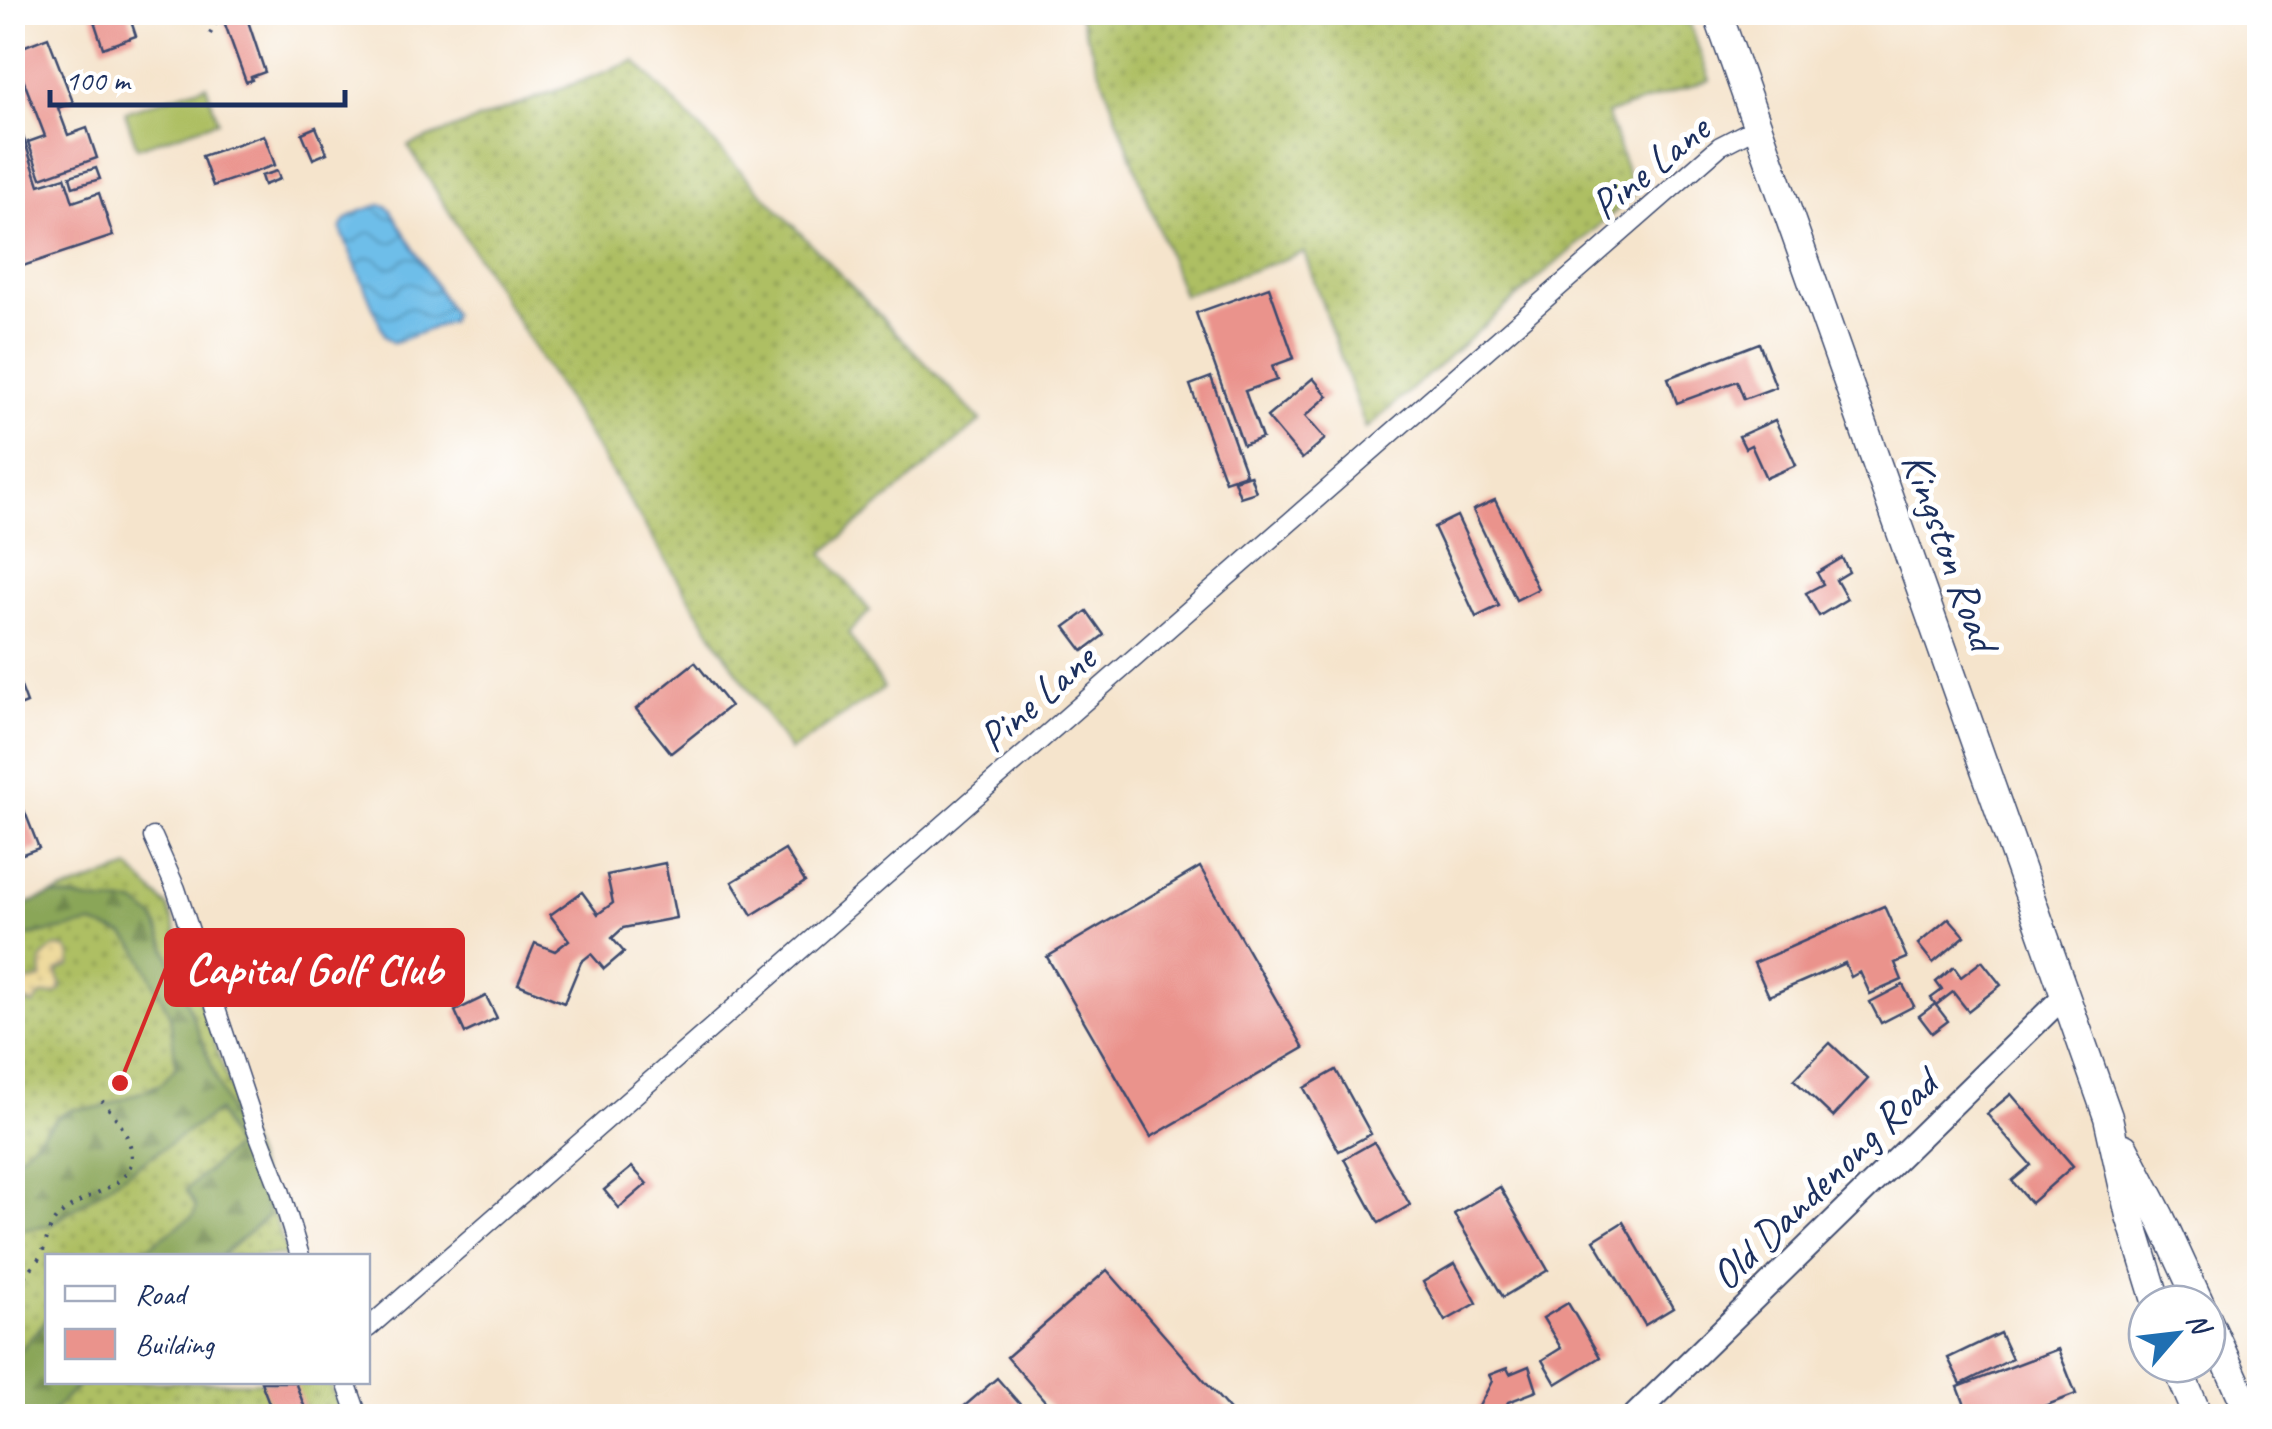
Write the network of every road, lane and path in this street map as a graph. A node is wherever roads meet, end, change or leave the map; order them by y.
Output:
1 (222, 12) edge
2 (1717, 12) edge
3 (210, 34) dead end
4 (1757, 127) junction
5 (153, 837) dead end
6 (2064, 996) junction
7 (102, 1101) dead end
8 (2108, 1117) junction
9 (299, 1254) edge
10 (2151, 1284) edge
11 (2191, 1284) edge
12 (12, 1293) edge
13 (370, 1326) edge
14 (2227, 1363) edge
15 (347, 1384) edge
16 (2184, 1384) edge
17 (358, 1416) edge
18 (1634, 1416) edge
19 (2198, 1416) edge
20 (2251, 1416) edge

1 - 3 path
2 - 4 main road, Kingston Road
4 - 6 main road, Kingston Road
4 - 13 street, Pine Lane
5 - 9 street
6 - 8 main road, Kingston Road
6 - 18 main road, Old Dandenong Road
7 - 12 path
8 - 10 main road, Kingston Road
8 - 11 main road, Kingston Road
14 - 20 main road
15 - 17 street
16 - 19 main road

